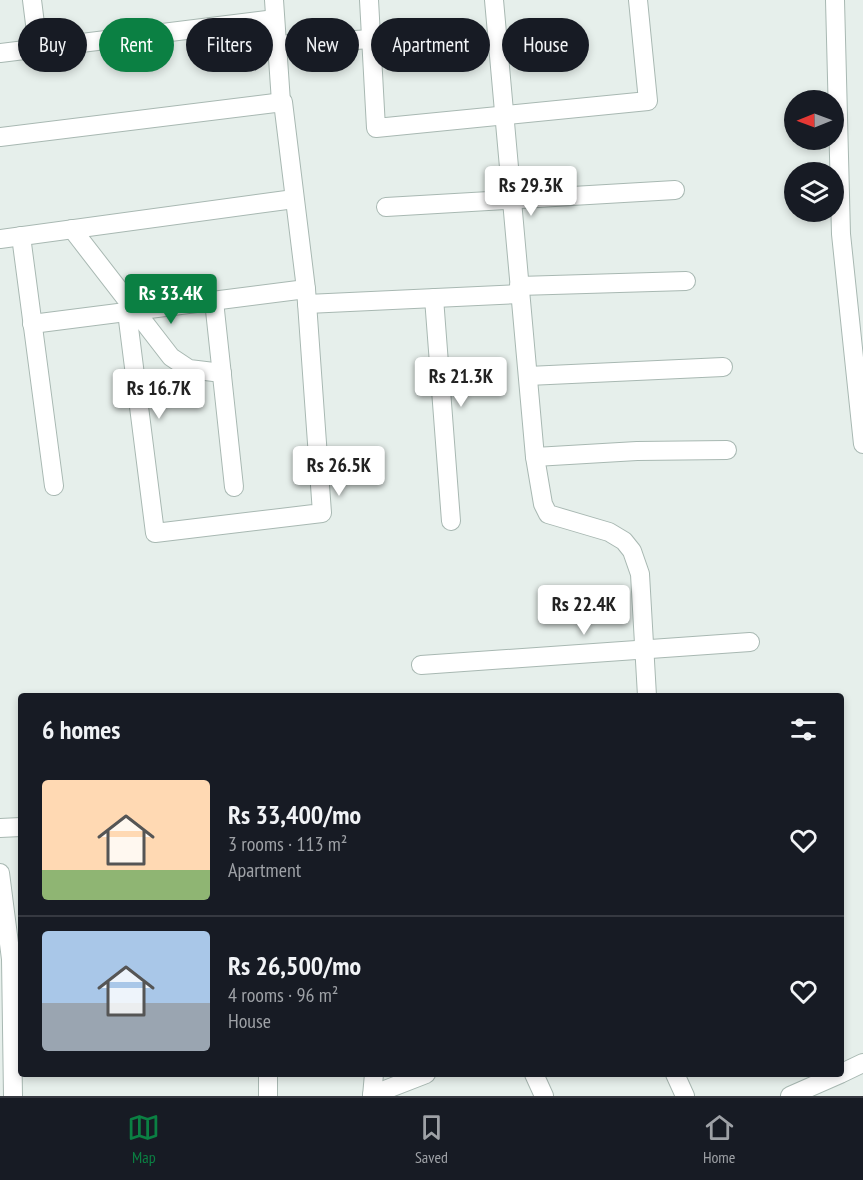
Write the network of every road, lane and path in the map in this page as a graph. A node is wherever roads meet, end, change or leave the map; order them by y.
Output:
1 (32, 0) edge
2 (274, 0) edge
3 (369, 0) edge
4 (494, 0) edge
5 (638, 0) edge
6 (835, 0) edge
7 (34, 18) edge
8 (275, 19) junction
9 (371, 39) joint
10 (87, 42) edge
11 (277, 45) junction
12 (18, 51) edge
13 (0, 53) edge
14 (373, 72) edge
15 (281, 102) junction
16 (503, 115) junction
17 (0, 137) edge
18 (675, 190) dead end
19 (294, 199) junction
20 (510, 201) junction
21 (386, 207) dead end
22 (72, 229) junction
23 (21, 236) junction
24 (0, 239) edge
25 (686, 281) dead end
26 (519, 290) junction
27 (306, 297) junction
28 (434, 298) junction
29 (214, 301) junction
30 (132, 312) junction
31 (32, 324) junction
32 (723, 367) dead end
33 (222, 373) junction
34 (528, 376) junction
35 (863, 444) edge
36 (727, 450) dead end
37 (536, 457) junction
38 (54, 486) dead end
39 (234, 487) dead end
40 (451, 521) dead end
41 (750, 642) dead end
42 (645, 649) junction
43 (421, 665) dead end
44 (647, 693) edge
45 (18, 827) edge
46 (0, 828) edge
47 (0, 873) edge
48 (11, 959) edge
49 (863, 1063) edge
50 (844, 1072) edge
51 (268, 1077) edge
52 (374, 1077) edge
53 (419, 1077) edge
54 (535, 1077) edge
55 (676, 1077) edge
56 (834, 1077) edge
57 (13, 1096) edge
58 (268, 1096) edge
59 (372, 1096) edge
60 (544, 1096) edge
61 (685, 1096) edge
62 (790, 1096) edge

1 - 7 street
2 - 8 street
3 - 9 street
4 - 16 street
5 - 16 street
6 - 35 street
8 - 10 street
8 - 11 street
9 - 11 street
11 - 15 street
12 - 13 street
14 - 16 street
15 - 17 street
15 - 19 street
16 - 20 street
18 - 20 street
19 - 22 street
19 - 27 street
20 - 21 street
20 - 26 street
22 - 23 street
22 - 30 street
23 - 24 street
23 - 31 street
25 - 26 street
26 - 28 street
26 - 34 street
27 - 28 street
27 - 29 street
27 - 30 street
28 - 40 street
29 - 30 street
29 - 33 street
30 - 31 street
30 - 33 street
31 - 38 street
32 - 34 street
33 - 39 street
34 - 37 street
36 - 37 street
37 - 42 street
41 - 42 street
42 - 43 street
42 - 44 street
45 - 46 street
47 - 48 street
48 - 57 street
49 - 50 street
51 - 58 street
52 - 59 street
53 - 59 street
54 - 60 street
55 - 61 street
56 - 62 street

